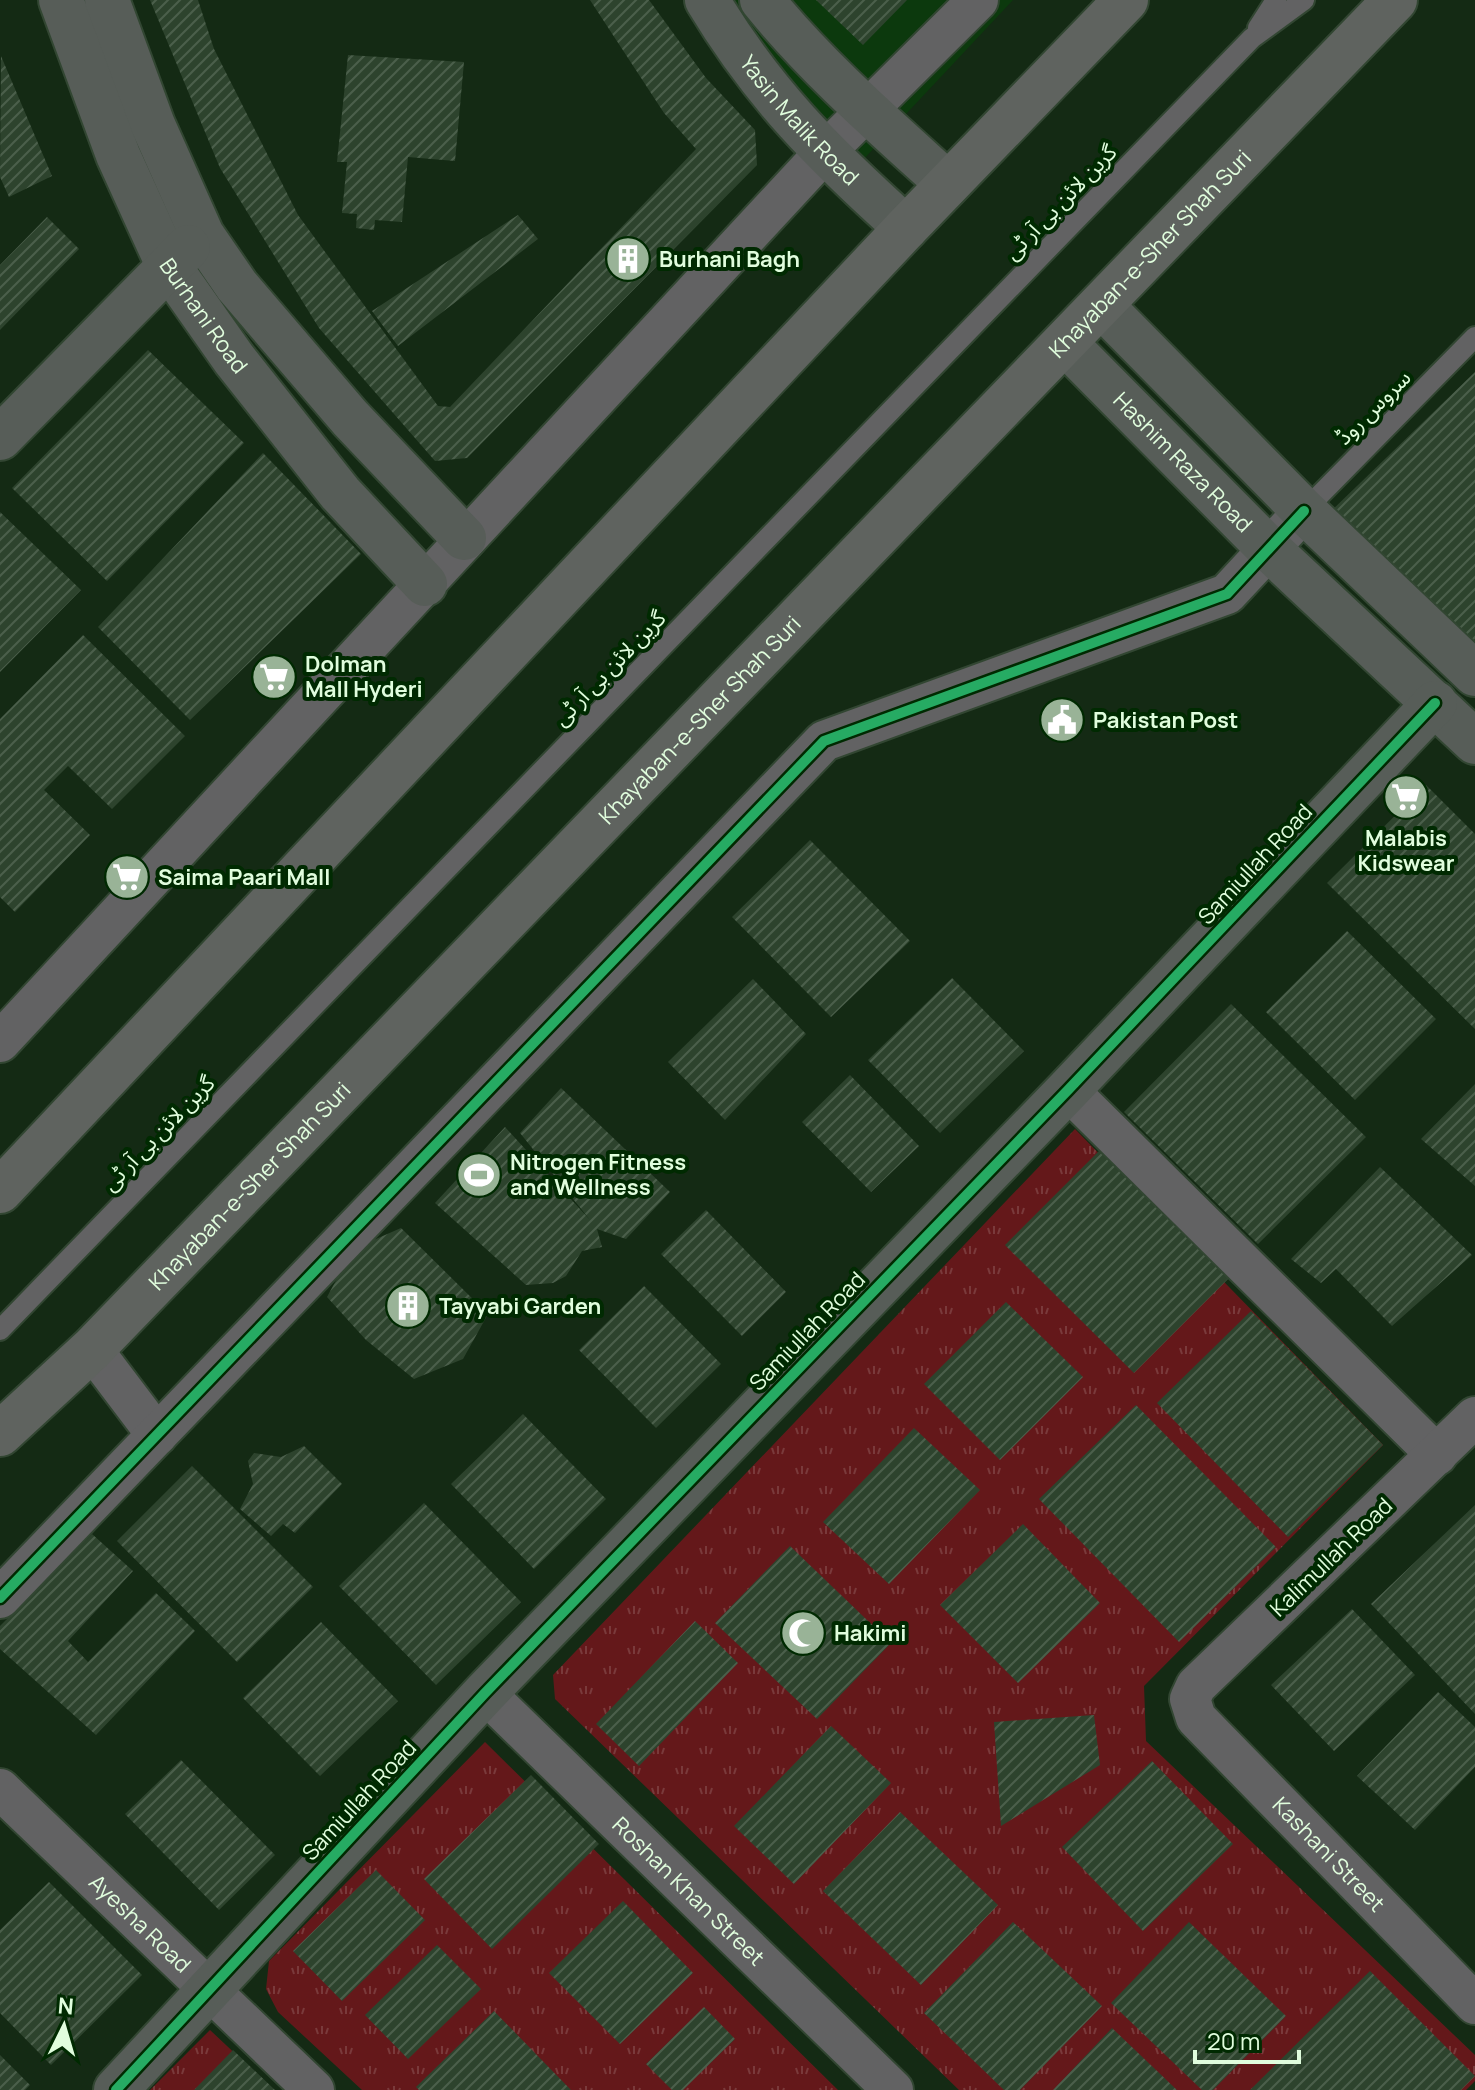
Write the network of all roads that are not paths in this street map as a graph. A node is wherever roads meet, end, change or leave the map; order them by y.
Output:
1 (61, 0) edge
2 (107, 0) edge
3 (707, 0) edge
4 (762, 0) edge
5 (978, 0) edge
6 (1126, 0) edge
7 (1276, 0) edge
8 (1304, 0) edge
9 (1395, 0) edge
10 (1252, 38) junction
11 (869, 112) junction
12 (823, 154) junction
13 (948, 184) junction
14 (906, 228) junction
15 (202, 235) junction
16 (168, 265) junction
17 (1102, 306) junction
18 (1475, 337) edge
19 (1066, 344) junction
20 (0, 438) edge
21 (1304, 511) junction
22 (464, 538) junction
23 (1270, 550) junction
24 (425, 584) junction
25 (1475, 674) edge
26 (1435, 703) junction
27 (1475, 742) edge
28 (0, 1042) edge
29 (1068, 1090) junction
30 (0, 1191) edge
31 (0, 1330) edge
32 (77, 1363) junction
33 (1475, 1417) edge
34 (0, 1434) edge
35 (157, 1435) junction
36 (0, 1444) edge
37 (1437, 1455) junction
38 (0, 1598) edge
39 (485, 1693) junction
40 (1190, 1699) joint
41 (0, 1789) edge
42 (211, 1991) junction
43 (1475, 2004) edge
44 (116, 2090) edge
45 (314, 2090) edge
46 (893, 2090) edge

1 - 16 street, Burhani Road
2 - 15 street, Burhani Road
3 - 12 street, Yasin Malik Road
4 - 11 street
5 - 11 street
6 - 13 main road
7 - 10 lane, گرین لائن بی آر ٹی
8 - 10 lane, گرین لائن بی آر ٹی
9 - 17 main road, Khayaban-e-Sher Shah Suri
10 - 31 lane, گرین لائن بی آر ٹی
11 - 12 street
11 - 13 street
12 - 14 street, Yasin Malik Road
12 - 22 street
13 - 14 main road
14 - 30 main road
15 - 16 street
15 - 22 street, Burhani Road
16 - 20 street
16 - 24 street, Burhani Road
17 - 19 main road, Khayaban-e-Sher Shah Suri
17 - 21 street
18 - 21 lane, سروس روڈ
19 - 23 street, Hashim Raza Road
19 - 32 main road, Khayaban-e-Sher Shah Suri
21 - 23 street
21 - 25 street
22 - 24 street
23 - 26 street, Hashim Raza Road
23 - 35 street
24 - 28 street
26 - 27 street, Hashim Raza Road
26 - 29 street, Samiullah Road
29 - 37 street
29 - 39 street, Samiullah Road
32 - 34 main road, Khayaban-e-Sher Shah Suri
32 - 35 street
32 - 36 street
33 - 37 street, Kalimullah Road
35 - 38 street
37 - 40 street, Kalimullah Road
39 - 42 street, Samiullah Road
39 - 46 street, Roshan Khan Street
40 - 43 street, Kashani Street
41 - 42 street, Ayesha Road
42 - 44 street, Samiullah Road
42 - 45 street, Ayesha Road

